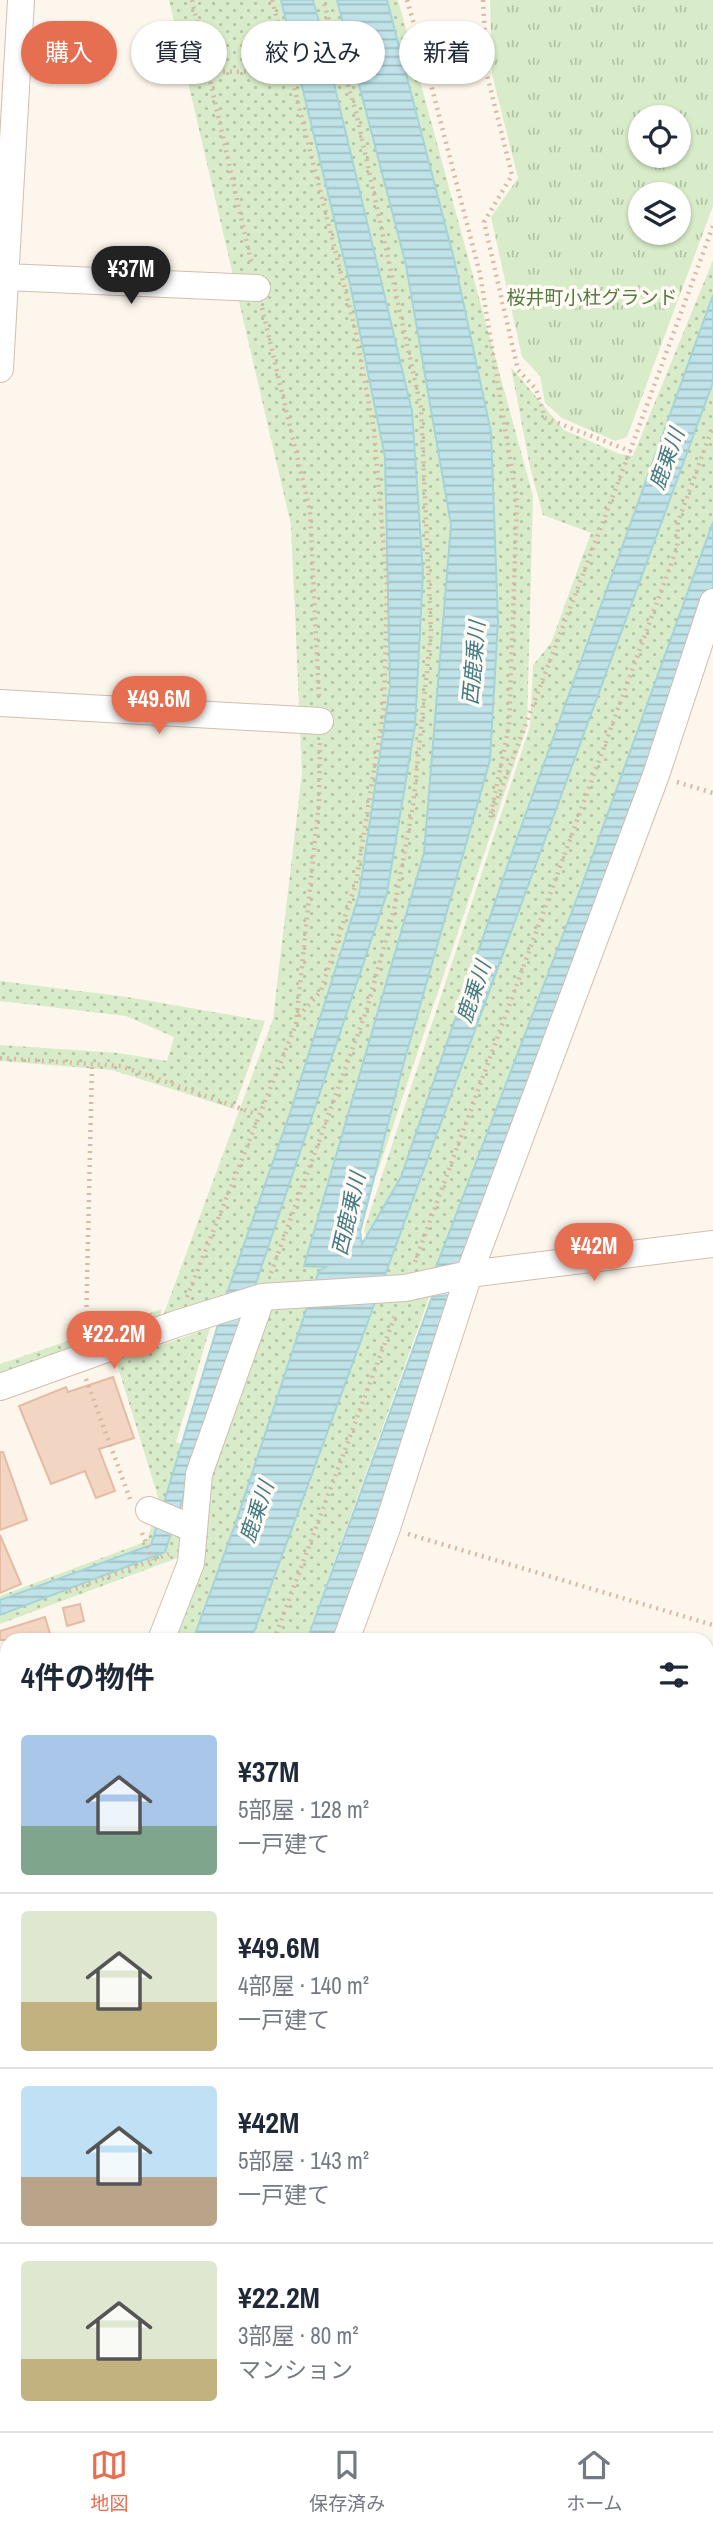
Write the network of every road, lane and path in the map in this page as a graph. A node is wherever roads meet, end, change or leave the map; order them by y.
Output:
1 (21, 0) edge
2 (192, 0) edge
3 (272, 0) edge
4 (323, 0) edge
5 (407, 0) edge
6 (483, 0) edge
7 (197, 21) edge
8 (277, 21) edge
9 (212, 84) edge
10 (293, 84) edge
11 (713, 226) edge
12 (6, 277) junction
13 (257, 288) junction
14 (0, 369) edge
15 (713, 426) edge
16 (629, 451) junction
17 (713, 602) edge
18 (0, 704) edge
19 (320, 721) junction
20 (656, 775) junction
21 (713, 793) edge
22 (296, 1019) junction
23 (0, 1058) edge
24 (92, 1064) junction
25 (256, 1114) dead end
26 (713, 1244) edge
27 (469, 1275) junction
28 (406, 1287) junction
29 (253, 1300) junction
30 (176, 1324) junction
31 (86, 1328) dead end
32 (83, 1368) dead end
33 (0, 1387) edge
34 (163, 1522) junction
35 (387, 1528) junction
36 (153, 1560) junction
37 (69, 1591) dead end
38 (713, 1625) edge
39 (164, 1633) edge
40 (277, 1633) edge
41 (349, 1633) edge

1 - 12 street
2 - 7 path
3 - 8 path
4 - 29 path
5 - 16 path
6 - 16 path
9 - 13 path
10 - 22 path
11 - 16 path
12 - 13 street
12 - 14 street
13 - 19 path
15 - 28 path
17 - 20 street
18 - 19 street
19 - 22 path
20 - 21 path
20 - 27 street
22 - 30 path
23 - 24 path
24 - 25 path
24 - 31 path
26 - 27 street
27 - 28 street
27 - 35 street
28 - 29 street
28 - 40 path
29 - 30 street
29 - 34 street
30 - 33 street
32 - 34 path
34 - 36 path
34 - 36 path
34 - 39 street
35 - 38 path
35 - 41 street
36 - 37 path

